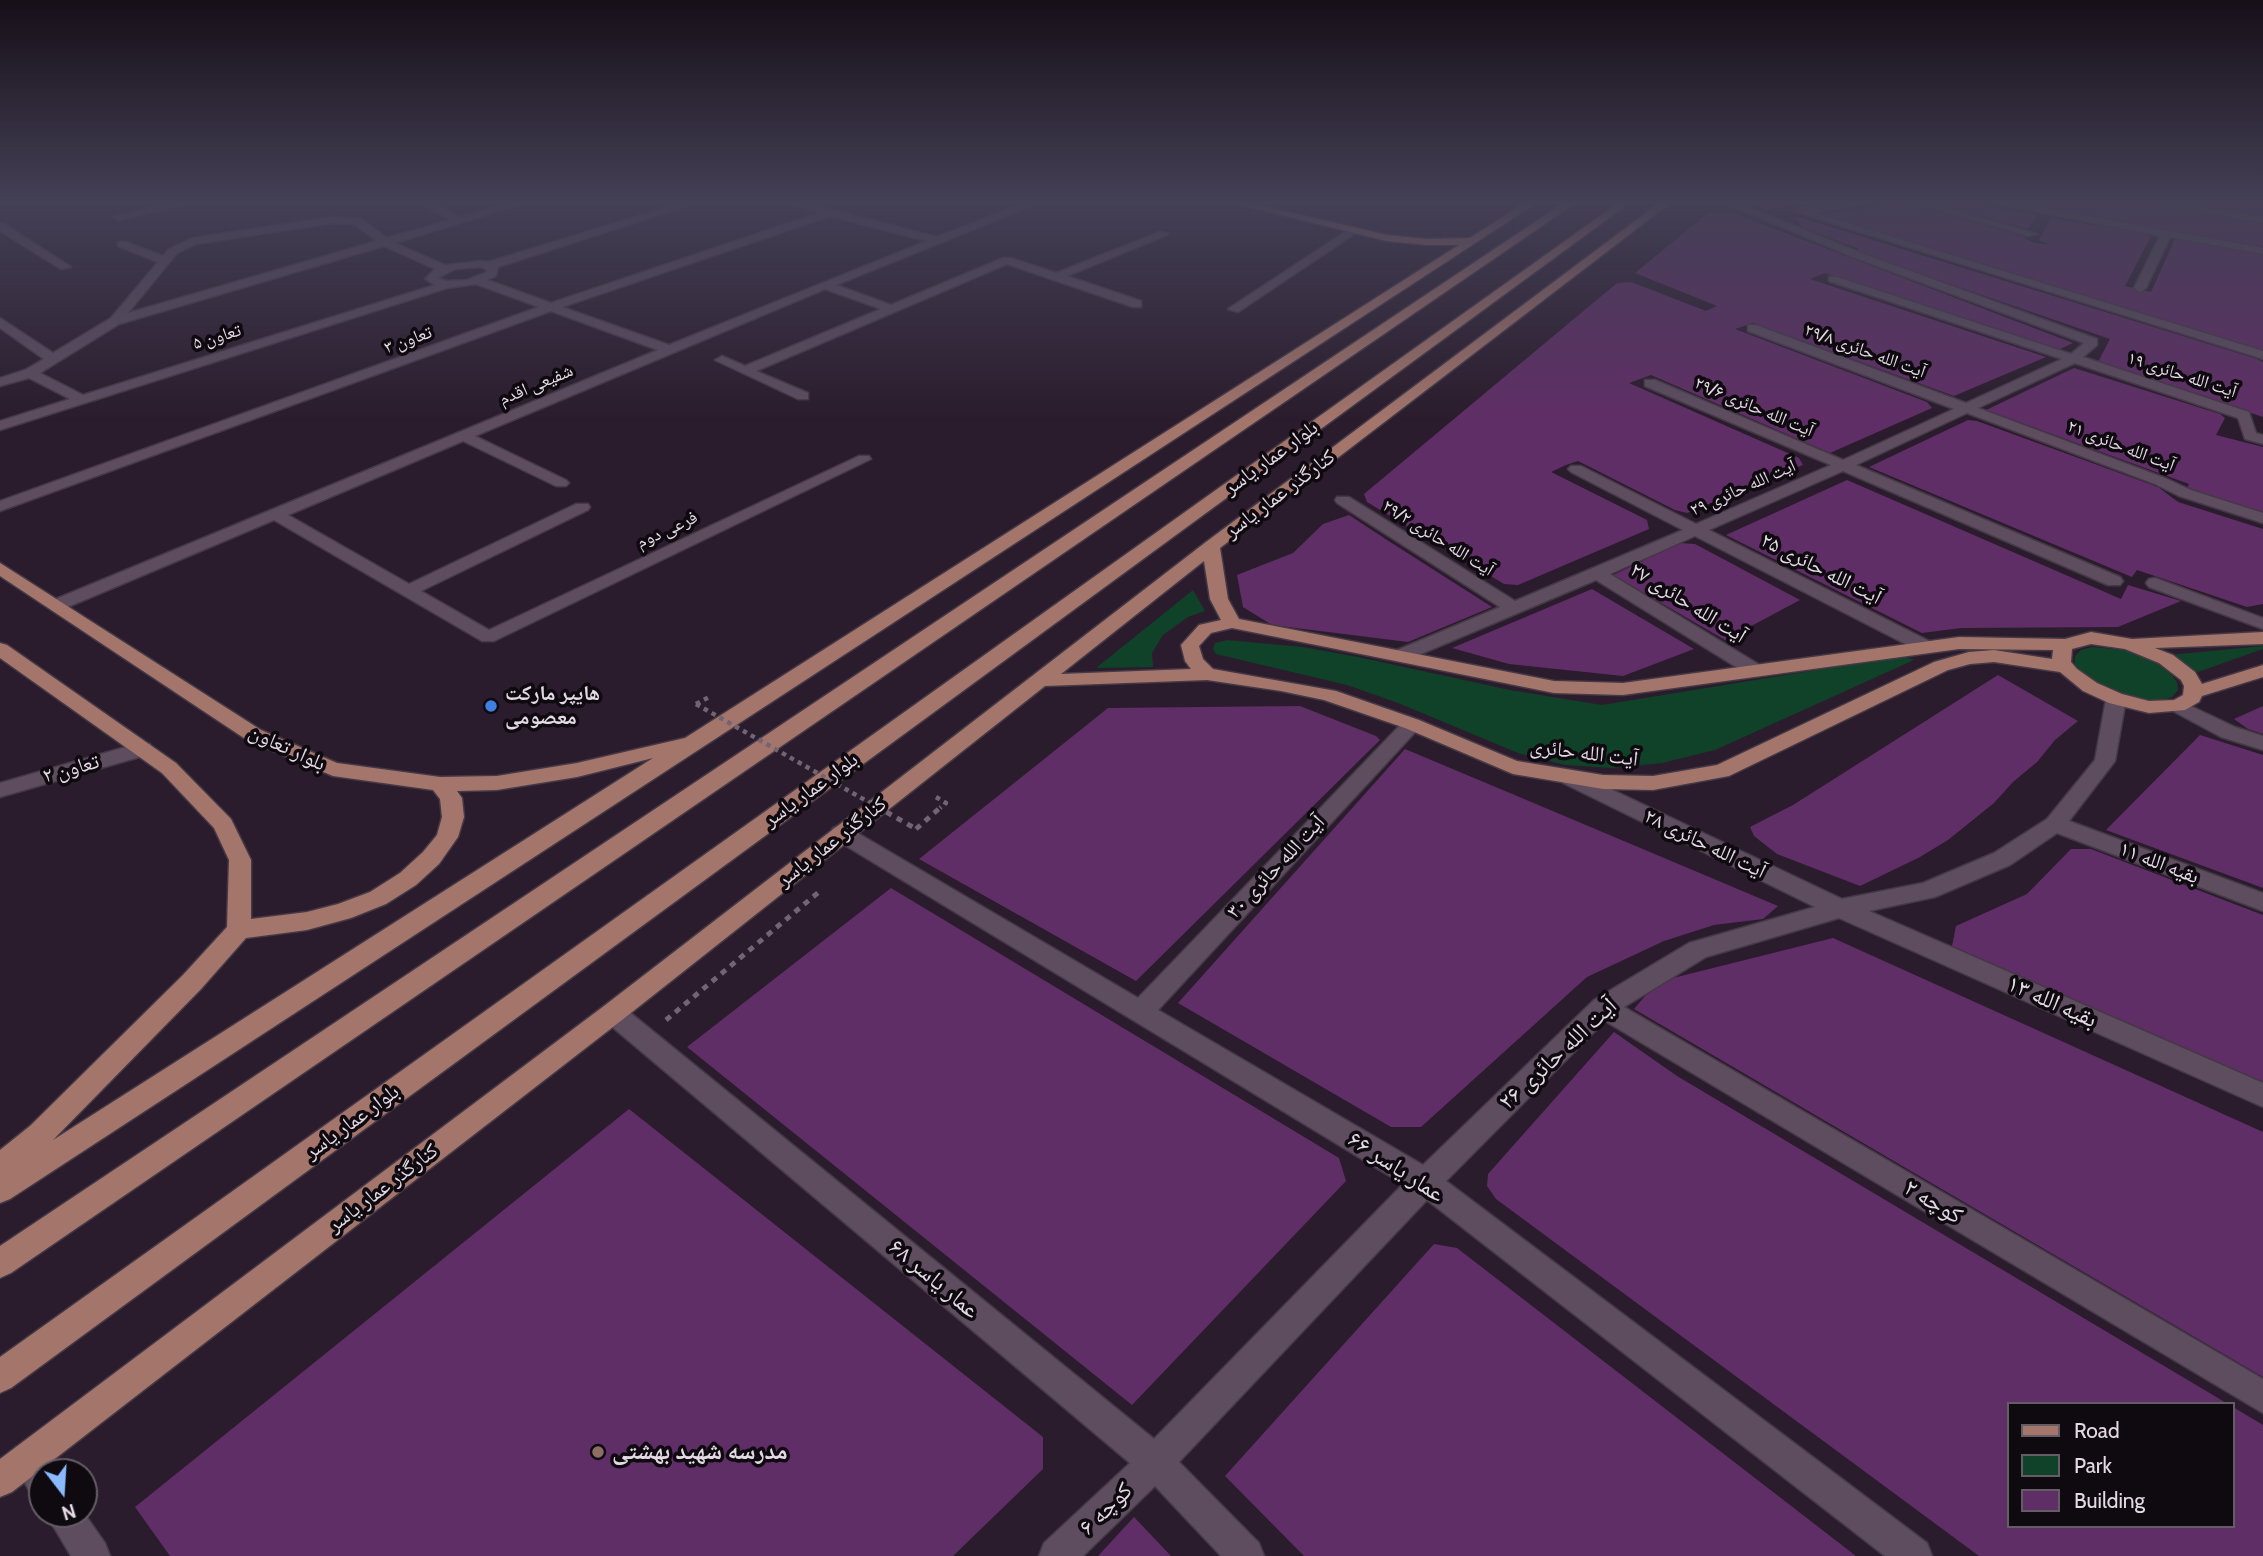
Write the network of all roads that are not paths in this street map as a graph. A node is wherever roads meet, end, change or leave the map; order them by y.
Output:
1 (152, 277) edge
2 (267, 277) edge
3 (433, 277) edge
4 (485, 277) edge
5 (641, 277) edge
6 (847, 277) edge
7 (968, 277) edge
8 (1057, 277) edge
9 (1284, 277) edge
10 (1398, 277) edge
11 (1461, 277) edge
12 (1521, 277) edge
13 (1567, 277) edge
14 (1916, 277) edge
15 (2010, 277) edge
16 (2145, 277) edge
17 (1833, 279) dead end
18 (478, 281) junction
19 (446, 285) junction
20 (825, 285) junction
21 (2140, 288) dead end
22 (1137, 304) dead end
23 (551, 307) junction
24 (892, 309) junction
25 (1234, 309) dead end
26 (115, 321) junction
27 (0, 323) edge
28 (1752, 328) dead end
29 (670, 350) junction
30 (2263, 355) edge
31 (53, 359) junction
32 (2073, 359) junction
33 (722, 360) dead end
34 (745, 371) junction
35 (30, 373) junction
36 (0, 382) edge
37 (1650, 383) dead end
38 (803, 396) dead end
39 (81, 400) junction
40 (1965, 407) junction
41 (0, 426) edge
42 (464, 436) junction
43 (2263, 440) edge
44 (864, 459) dead end
45 (1842, 466) junction
46 (1576, 469) dead end
47 (561, 483) dead end
48 (1343, 500) dead end
49 (0, 506) edge
50 (582, 507) dead end
51 (275, 514) junction
52 (2263, 518) edge
53 (1694, 531) junction
54 (1212, 546) junction
55 (0, 568) edge
56 (1597, 573) junction
57 (2113, 581) dead end
58 (2155, 583) dead end
59 (408, 591) junction
60 (57, 605) junction
61 (1513, 608) junction
62 (1231, 623) junction
63 (2263, 624) edge
64 (2263, 638) edge
65 (2129, 643) junction
66 (2065, 645) junction
67 (1928, 648) junction
68 (0, 649) edge
69 (1402, 655) junction
70 (2066, 668) junction
71 (1756, 671) junction
72 (2263, 671) edge
73 (1207, 674) junction
74 (1043, 680) junction
75 (2194, 692) junction
76 (2116, 699) junction
77 (2178, 706) junction
78 (1412, 724) junction
79 (700, 740) junction
80 (2263, 743) edge
81 (143, 749) junction
82 (1570, 778) junction
83 (440, 784) junction
84 (0, 790) edge
85 (2055, 824) junction
86 (841, 833) junction
87 (2263, 902) edge
88 (1841, 908) junction
89 (239, 930) junction
90 (1603, 1007) junction
91 (1141, 1011) junction
92 (613, 1013) junction
93 (2263, 1096) edge
94 (0, 1167) edge
95 (1425, 1182) junction
96 (0, 1190) edge
97 (0, 1263) edge
98 (0, 1377) edge
99 (2263, 1397) edge
100 (50, 1458) edge
101 (1154, 1462) junction
102 (28, 1472) edge
103 (0, 1480) edge
104 (73, 1528) edge
105 (92, 1556) edge
106 (1057, 1556) edge
107 (1246, 1556) edge
108 (1914, 1556) edge

1 - 26 street
2 - 26 street
3 - 19 street
4 - 18 street
5 - 23 street, تعاون ۳
6 - 20 street, شفیعی اقدم
7 - 24 street
8 - 22 street
9 - 25 street
10 - 79 main road
11 - 97 main road, بلوار عمار یاسر
12 - 98 main road, بلوار عمار یاسر
13 - 54 main road, کنارگذر عمار یاسر
14 - 32 street, آیت الله حائری ۲۹
15 - 30 street
16 - 21 street
17 - 32 street
18 - 19 street, تعاون ۵
18 - 23 street
19 - 39 street, تعاون ۵
20 - 24 street
20 - 29 street, شفیعی اقدم
23 - 29 street
23 - 49 street, تعاون ۳
24 - 34 street
26 - 31 street
27 - 31 street
28 - 40 street, آیت الله حائری ۲۹/۸
29 - 42 street, شفیعی اقدم
31 - 35 street
32 - 40 street, آیت الله حائری ۲۹
32 - 43 street, آیت الله حائری ۱۹
33 - 34 street
34 - 38 street
35 - 36 street
35 - 39 street
37 - 45 street, آیت الله حائری ۲۹/۶
39 - 41 street, تعاون ۵
40 - 45 street, آیت الله حائری ۲۹
40 - 52 street, آیت الله حائری ۲۱
42 - 47 street
42 - 51 street, شفیعی اقدم
44 - 59 street, فرعی دوم
45 - 53 street, آیت الله حائری ۲۹
45 - 57 street, آیت الله حائری ۲۹/۶
46 - 53 street, آیت الله حائری ۲۵
48 - 61 street, آیت الله حائری ۲۹/۲
50 - 59 street
51 - 59 street
51 - 60 street, شفیعی اقدم
53 - 56 street, آیت الله حائری ۲۹
53 - 67 street, آیت الله حائری ۲۵
54 - 62 main road
54 - 74 main road, کنارگذر عمار یاسر
55 - 60 main road, بلوار تعاون
56 - 61 street, آیت الله حائری ۲۹
56 - 71 street, آیت الله حائری ۲۷
58 - 63 street
60 - 83 main road, بلوار تعاون
61 - 69 street, آیت الله حائری ۲۹
62 - 69 main road
62 - 73 main road
64 - 65 main road
65 - 66 main road
65 - 75 main road
66 - 67 main road
66 - 70 main road
67 - 71 main road
68 - 81 main road
69 - 71 main road
70 - 76 main road
70 - 82 main road, آیت الله حائری
72 - 75 main road
73 - 74 main road, آیت الله حائری
73 - 78 main road, آیت الله حائری
74 - 86 main road, کنارگذر عمار یاسر
75 - 77 main road
76 - 77 main road
76 - 85 street, آیت الله حائری ۲۶
77 - 80 street
78 - 82 main road, آیت الله حائری
78 - 91 street, آیت الله حائری ۳۰
79 - 83 main road, بلوار تعاون
79 - 96 main road
81 - 84 street, تعاون ۲
81 - 89 main road
82 - 88 street, آیت الله حائری ۲۸
83 - 89 main road
85 - 87 street, بقیه الله ۱۱
85 - 88 street, آیت الله حائری ۲۶
86 - 91 street, عمار یاسر ۶۶
86 - 92 main road, کنارگذر عمار یاسر
88 - 90 street, آیت الله حائری ۲۶
88 - 93 street, بقیه الله ۱۳
89 - 94 main road
90 - 95 street, آیت الله حائری ۲۶
90 - 99 street, کوچه ۲
91 - 95 street, عمار یاسر ۶۶
92 - 100 main road, کنارگذر عمار یاسر
92 - 101 street, عمار یاسر ۶۸
95 - 101 street, آیت الله حائری ۲۶
95 - 108 street, عمار یاسر ۶۶
101 - 106 street, کوچه ۶
101 - 107 street, عمار یاسر ۶۸
102 - 103 main road, کنارگذر عمار یاسر
104 - 105 street

